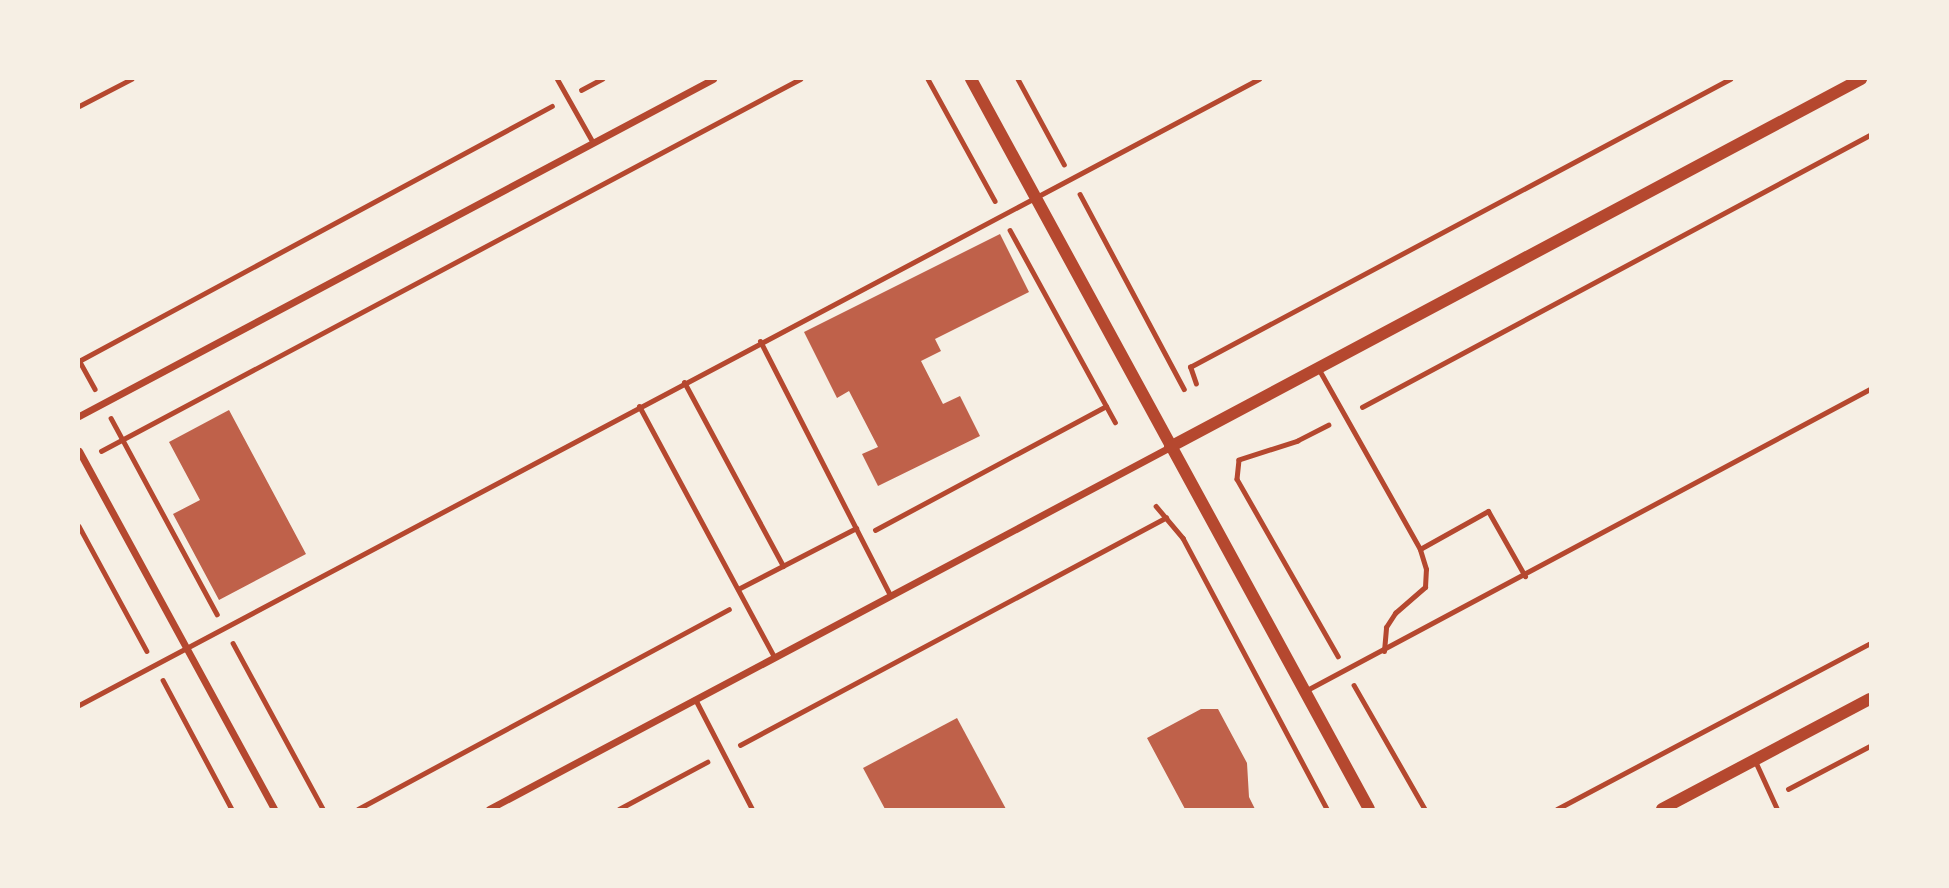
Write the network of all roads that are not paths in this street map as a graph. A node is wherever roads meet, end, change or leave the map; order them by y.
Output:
1 (131, 79) edge
2 (557, 79) edge
3 (713, 79) edge
4 (971, 79) edge
5 (1259, 79) edge
6 (1861, 79) edge
7 (79, 106) edge
8 (593, 143) junction
9 (1034, 197) junction
10 (760, 341) junction
11 (1318, 368) junction
12 (684, 382) junction
13 (1870, 389) edge
14 (639, 407) junction
15 (79, 416) edge
16 (1170, 447) junction
17 (79, 451) edge
18 (856, 528) junction
19 (1420, 549) junction
20 (783, 566) junction
21 (1525, 576) junction
22 (738, 589) junction
23 (890, 595) junction
24 (186, 647) junction
25 (1384, 650) junction
26 (774, 657) junction
27 (1304, 691) junction
28 (695, 699) junction
29 (1870, 699) edge
30 (79, 705) edge
31 (1754, 761) junction
32 (274, 809) edge
33 (489, 809) edge
34 (752, 809) edge
35 (1369, 809) edge
36 (1662, 809) edge
37 (1776, 809) edge

1 - 7 lane
2 - 8 lane
3 - 8 street
4 - 9 street
5 - 9 lane
6 - 11 street
8 - 15 street
9 - 10 lane
9 - 16 street
10 - 12 lane
10 - 18 lane
11 - 16 street
11 - 19 lane
12 - 14 lane
12 - 20 lane
13 - 21 lane
14 - 22 lane
14 - 24 lane
16 - 23 street
16 - 27 street
17 - 24 street
18 - 20 lane
18 - 23 lane
19 - 21 lane
19 - 25 lane
20 - 22 lane
21 - 25 lane
22 - 26 lane
23 - 26 street
24 - 30 lane
24 - 32 street
25 - 27 lane
26 - 28 street
27 - 35 street
28 - 33 street
28 - 34 lane
29 - 31 street
31 - 36 street
31 - 37 lane

